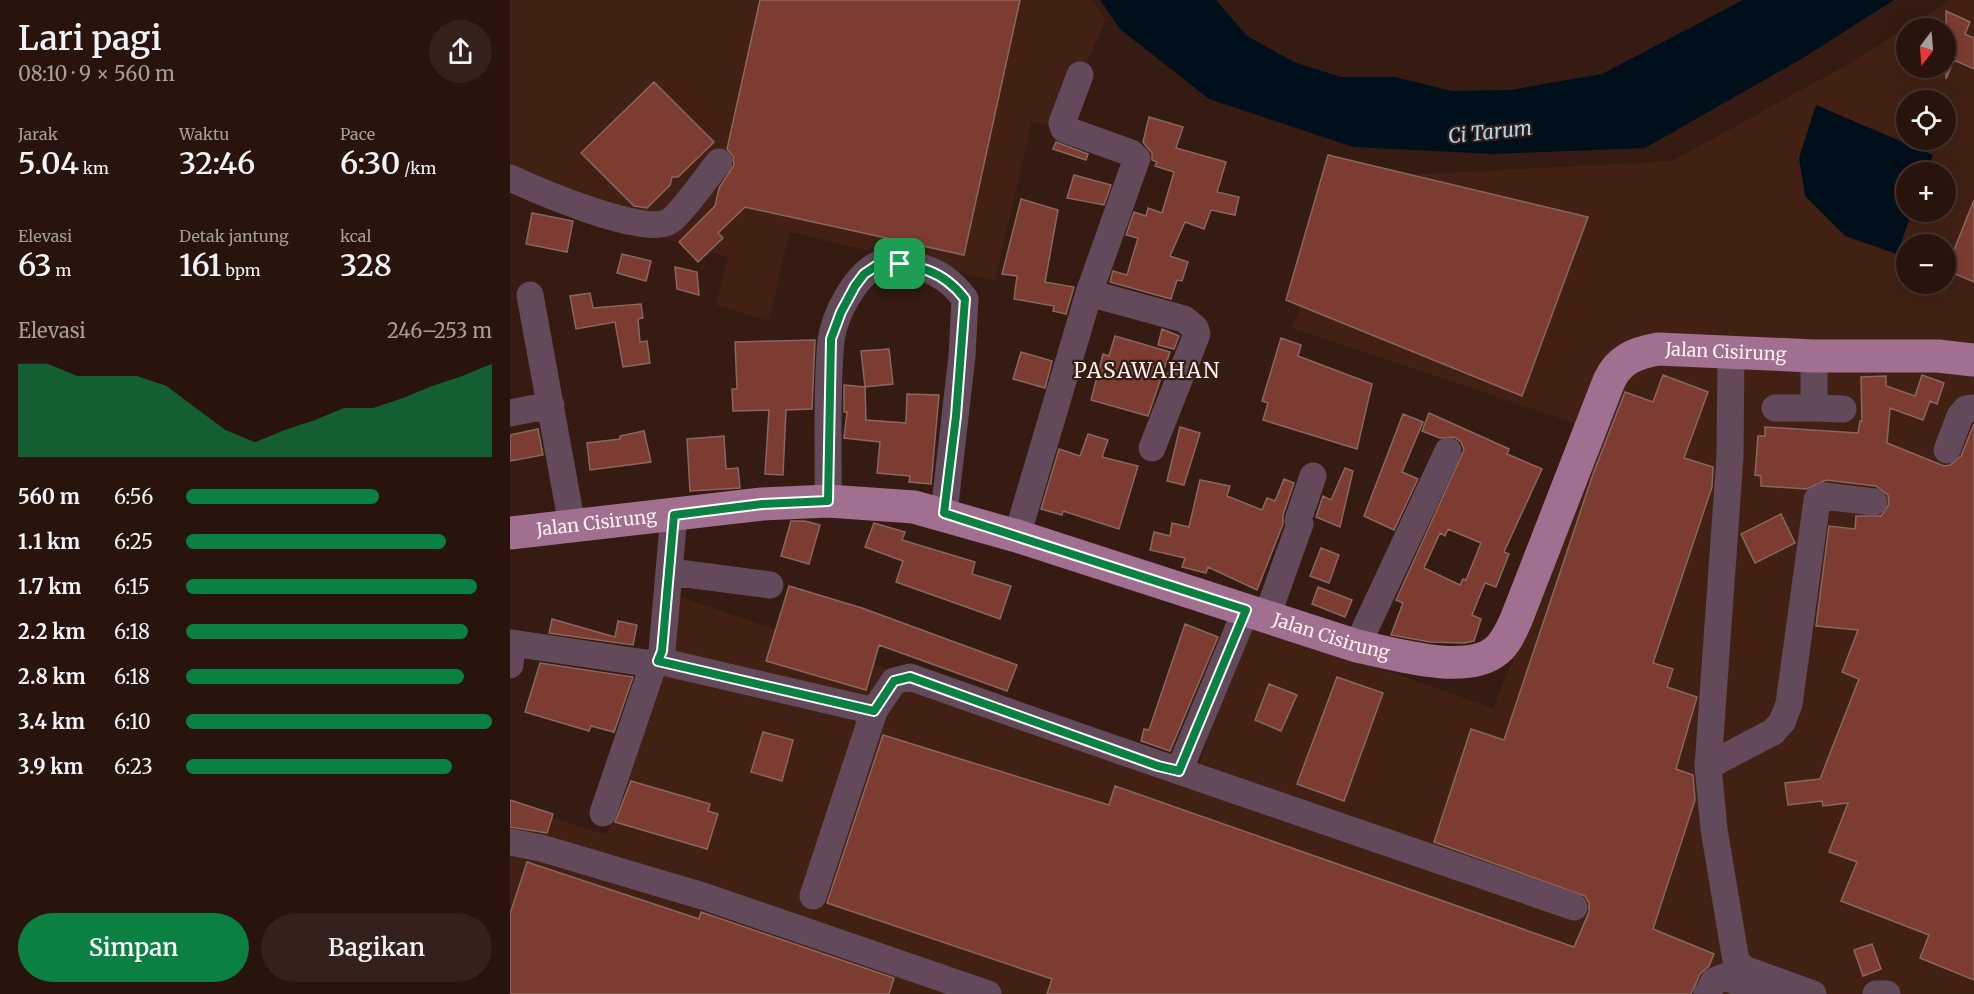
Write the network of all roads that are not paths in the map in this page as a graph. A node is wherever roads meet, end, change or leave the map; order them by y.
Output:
1 (1080, 75) dead end
2 (718, 162) dead end
3 (510, 178) edge
4 (1089, 293) junction
5 (530, 295) dead end
6 (1731, 353) junction
7 (1814, 356) junction
8 (1974, 360) edge
9 (551, 405) junction
10 (1775, 408) dead end
11 (1814, 408) junction
12 (1974, 408) edge
13 (1843, 410) dead end
14 (510, 413) edge
15 (1152, 448) dead end
16 (1947, 450) dead end
17 (1448, 451) dead end
18 (1313, 476) dead end
19 (828, 501) junction
20 (1874, 502) dead end
21 (944, 513) junction
22 (674, 515) junction
23 (572, 525) junction
24 (510, 533) edge
25 (1017, 536) junction
26 (671, 572) junction
27 (770, 585) dead end
28 (1257, 613) junction
29 (1357, 646) junction
30 (656, 662) junction
31 (510, 664) edge
32 (874, 711) junction
33 (1708, 766) junction
34 (1179, 771) junction
35 (603, 813) dead end
36 (510, 842) edge
37 (813, 896) dead end
38 (1574, 907) dead end
39 (988, 994) edge
40 (1707, 994) edge
41 (1773, 994) edge
42 (1813, 994) edge
43 (1876, 994) edge
44 (1887, 994) edge

1 - 4 street
2 - 3 street
4 - 15 street
4 - 25 street
5 - 9 street
6 - 7 main road, Jalan Cisirung
6 - 29 main road, Jalan Cisirung
6 - 33 street
7 - 8 main road, Jalan Cisirung
7 - 11 street
9 - 14 street
9 - 23 street
10 - 11 street
11 - 13 street
12 - 16 street
17 - 29 street
18 - 28 street
19 - 21 main road, Jalan Cisirung
19 - 21 street
19 - 22 main road, Jalan Cisirung
20 - 33 street
21 - 25 main road, Jalan Cisirung
22 - 23 main road, Jalan Cisirung
22 - 26 street
23 - 24 main road, Jalan Cisirung
25 - 28 main road, Jalan Cisirung
26 - 27 street
26 - 30 street
28 - 29 main road, Jalan Cisirung
28 - 34 street
30 - 31 street
30 - 32 street
30 - 35 street
32 - 34 street
32 - 37 street
33 - 42 street
34 - 38 street
36 - 39 street
40 - 41 street
43 - 44 street

